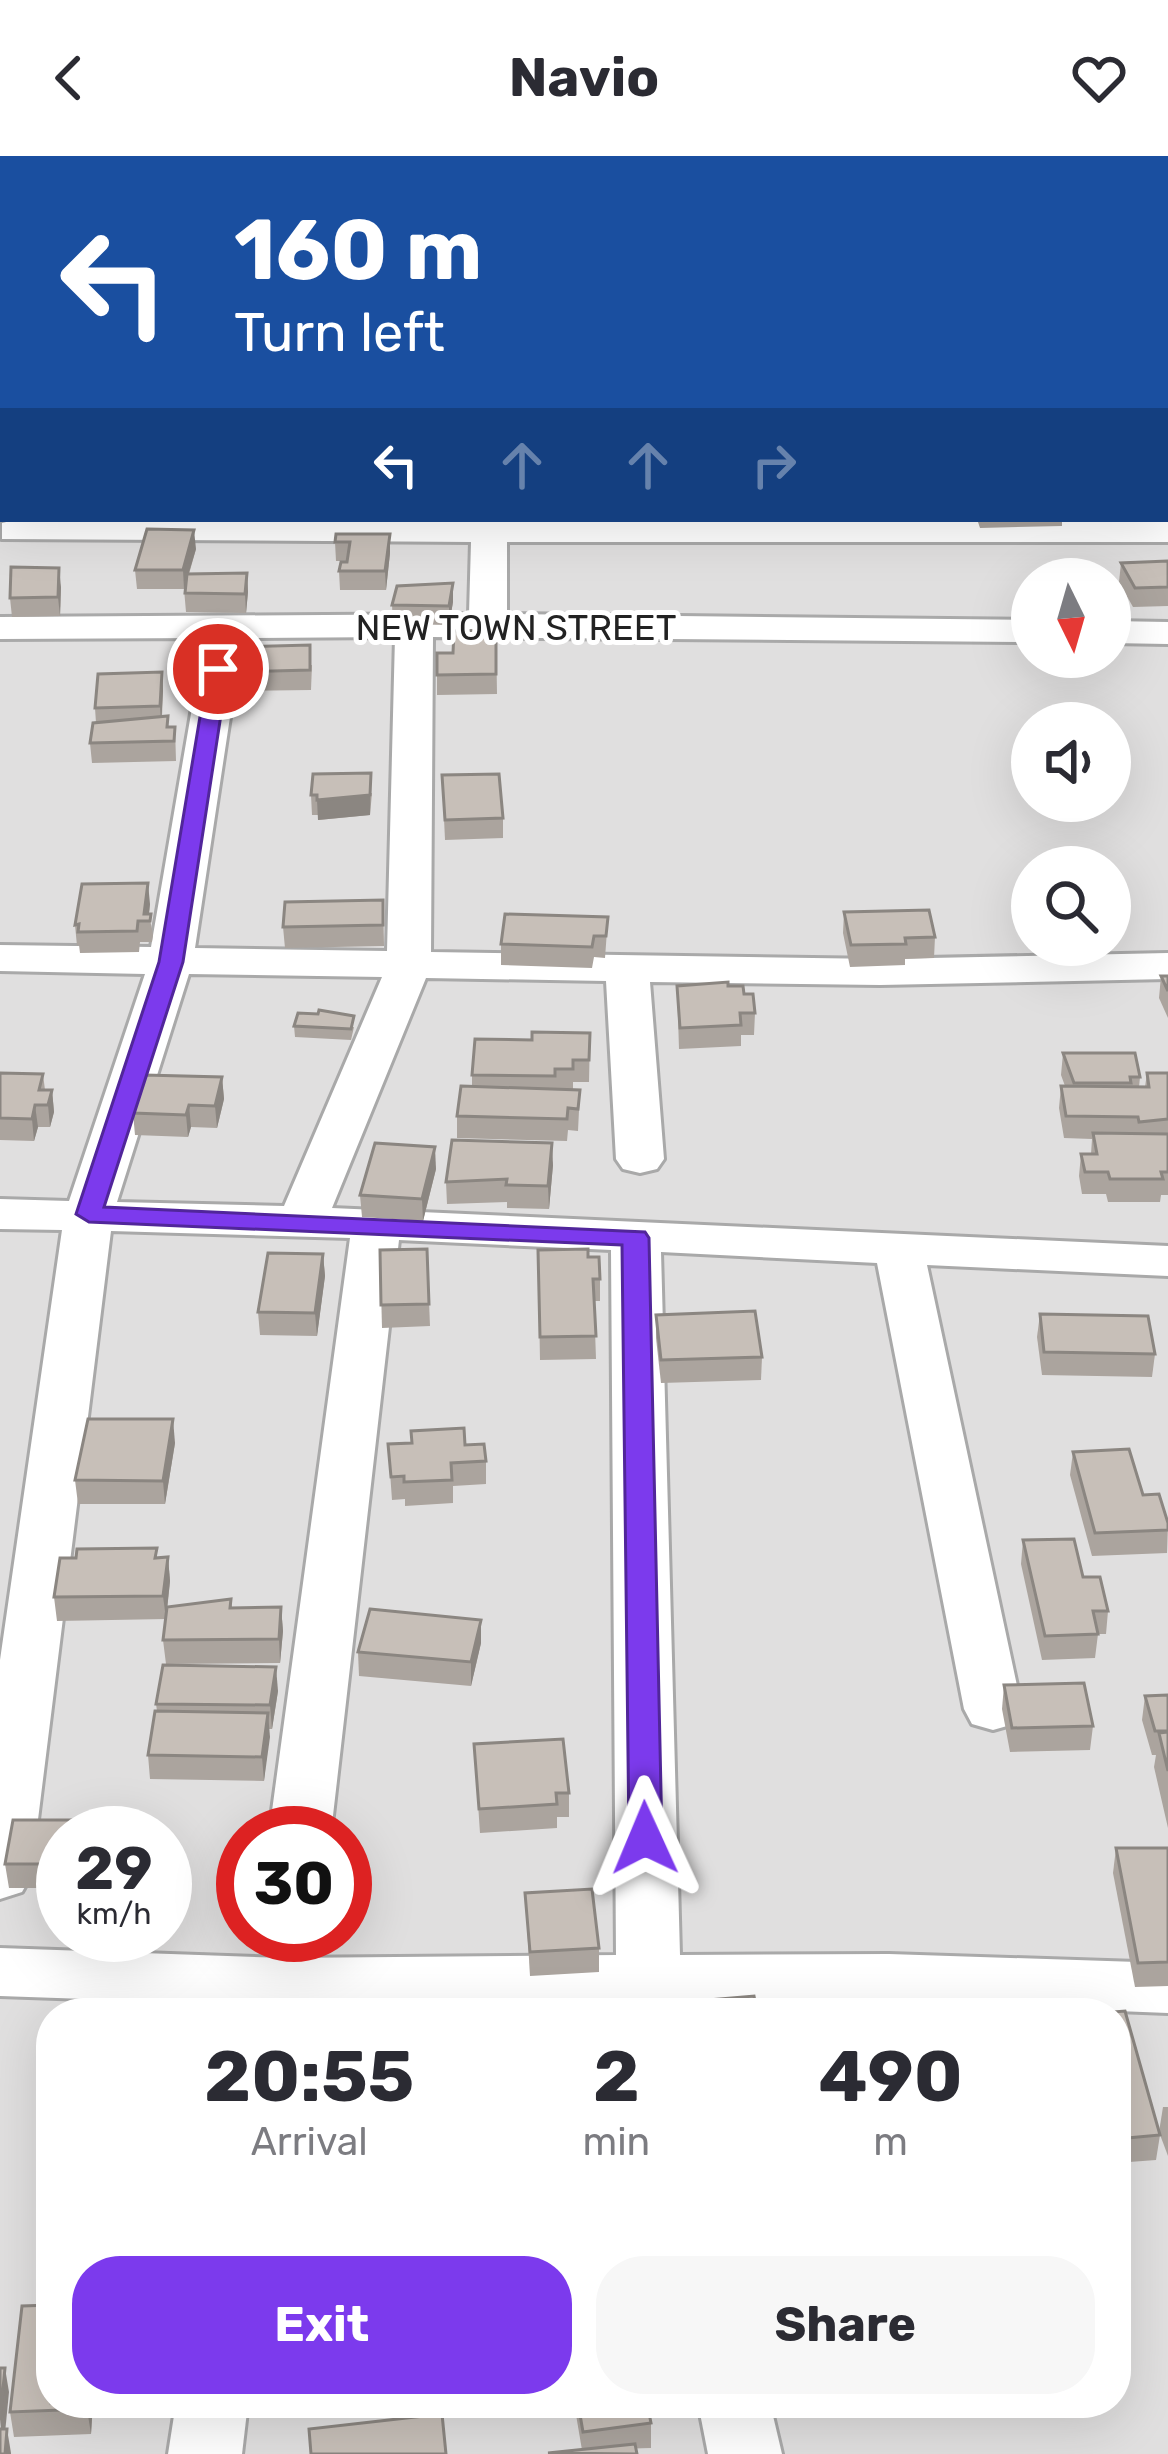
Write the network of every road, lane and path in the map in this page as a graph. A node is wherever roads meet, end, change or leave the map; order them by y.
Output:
1 (16, 525) edge
2 (489, 525) edge
3 (1168, 531) edge
4 (0, 573) edge
5 (488, 625) junction
6 (414, 626) junction
7 (0, 628) edge
8 (225, 628) junction
9 (1011, 632) edge
10 (1131, 632) edge
11 (1168, 633) edge
12 (0, 958) edge
13 (171, 962) junction
14 (410, 966) junction
15 (1168, 966) edge
16 (627, 969) junction
17 (640, 1160) dead end
18 (0, 1214) edge
19 (89, 1214) junction
20 (302, 1221) junction
21 (376, 1226) junction
22 (635, 1238) junction
23 (899, 1249) junction
24 (1168, 1261) edge
25 (993, 1709) dead end
26 (303, 1806) edge
27 (0, 1876) edge
28 (0, 1972) edge
29 (282, 1976) edge
30 (1168, 1988) edge
31 (651, 1995) edge
32 (210, 2418) edge
33 (737, 2418) edge
34 (205, 2454) edge
35 (745, 2454) edge

1 - 2 street
1 - 4 street
2 - 3 street
2 - 5 street
5 - 6 street, NEW TOWN STREET
5 - 9 street, NEW TOWN STREET
6 - 8 street, NEW TOWN STREET
6 - 14 street
7 - 8 street, NEW TOWN STREET
8 - 13 street
10 - 11 street
12 - 13 street
13 - 14 street
13 - 19 street
14 - 16 street
14 - 20 street
15 - 16 street
16 - 17 street
18 - 19 street
19 - 20 street
19 - 27 street
20 - 21 street
21 - 22 street
21 - 26 street
22 - 23 street
22 - 31 street
23 - 24 street
23 - 25 street
28 - 29 street
29 - 31 street
30 - 31 street
32 - 34 street
33 - 35 street

